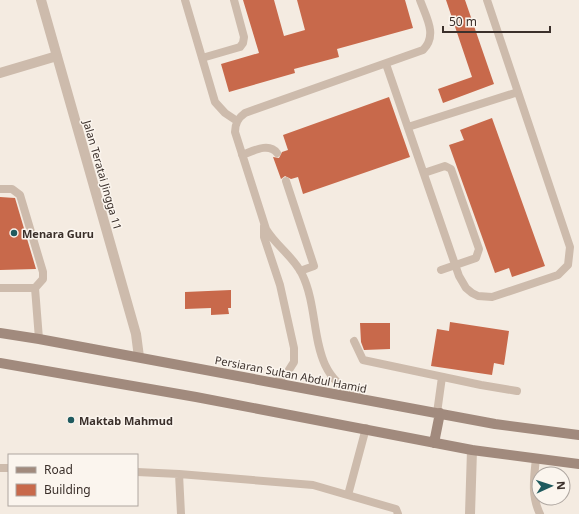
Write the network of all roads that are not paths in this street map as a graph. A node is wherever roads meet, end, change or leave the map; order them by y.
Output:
1 (41, 0) edge
2 (185, 0) edge
3 (234, 0) edge
4 (420, 0) edge
5 (488, 0) edge
6 (57, 56) junction
7 (202, 58) junction
8 (386, 64) junction
9 (0, 72) edge
10 (518, 92) junction
11 (237, 121) junction
12 (408, 127) junction
13 (277, 153) dead end
14 (242, 155) junction
15 (424, 173) junction
16 (286, 181) dead end
17 (0, 189) edge
18 (263, 222) junction
19 (455, 265) junction
20 (441, 270) dead end
21 (300, 271) junction
22 (0, 288) edge
23 (35, 288) junction
24 (0, 333) edge
25 (39, 339) junction
26 (354, 341) dead end
27 (140, 357) junction
28 (0, 363) edge
29 (442, 377) junction
30 (275, 383) junction
31 (517, 390) dead end
32 (365, 399) junction
33 (438, 413) junction
34 (366, 428) junction
35 (579, 435) edge
36 (434, 443) junction
37 (472, 450) junction
38 (536, 458) junction
39 (579, 464) edge
40 (138, 472) edge
41 (179, 474) junction
42 (348, 495) junction
43 (181, 514) edge
44 (398, 514) edge
45 (470, 514) edge
46 (540, 514) edge

1 - 6 street, Jalan Teratai Jingga 11
2 - 7 lane
3 - 7 lane
4 - 8 lane
5 - 10 lane
6 - 9 street
6 - 27 street, Jalan Teratai Jingga 11
7 - 11 lane
8 - 11 lane
8 - 12 lane
10 - 12 lane
10 - 19 lane
11 - 14 lane
12 - 15 lane
13 - 14 lane
14 - 18 lane
15 - 19 lane
15 - 19 lane
16 - 21 lane
17 - 23 lane
18 - 21 lane
18 - 30 lane
19 - 20 lane
21 - 32 lane
22 - 23 lane
23 - 25 lane
24 - 25 main road, Persiaran Sultan Abdul Hamid
25 - 27 main road, Persiaran Sultan Abdul Hamid
26 - 29 lane
27 - 30 main road, Persiaran Sultan Abdul Hamid
28 - 34 main road
29 - 31 lane
29 - 33 lane
30 - 32 main road, Persiaran Sultan Abdul Hamid
32 - 33 main road, Persiaran Sultan Abdul Hamid
33 - 35 main road, Persiaran Sultan Abdul Hamid
33 - 36 main road
34 - 36 main road
34 - 42 lane
36 - 37 main road
37 - 38 main road
37 - 45 street
38 - 39 main road
38 - 46 lane
40 - 41 lane
41 - 42 lane
41 - 43 lane
42 - 44 lane

